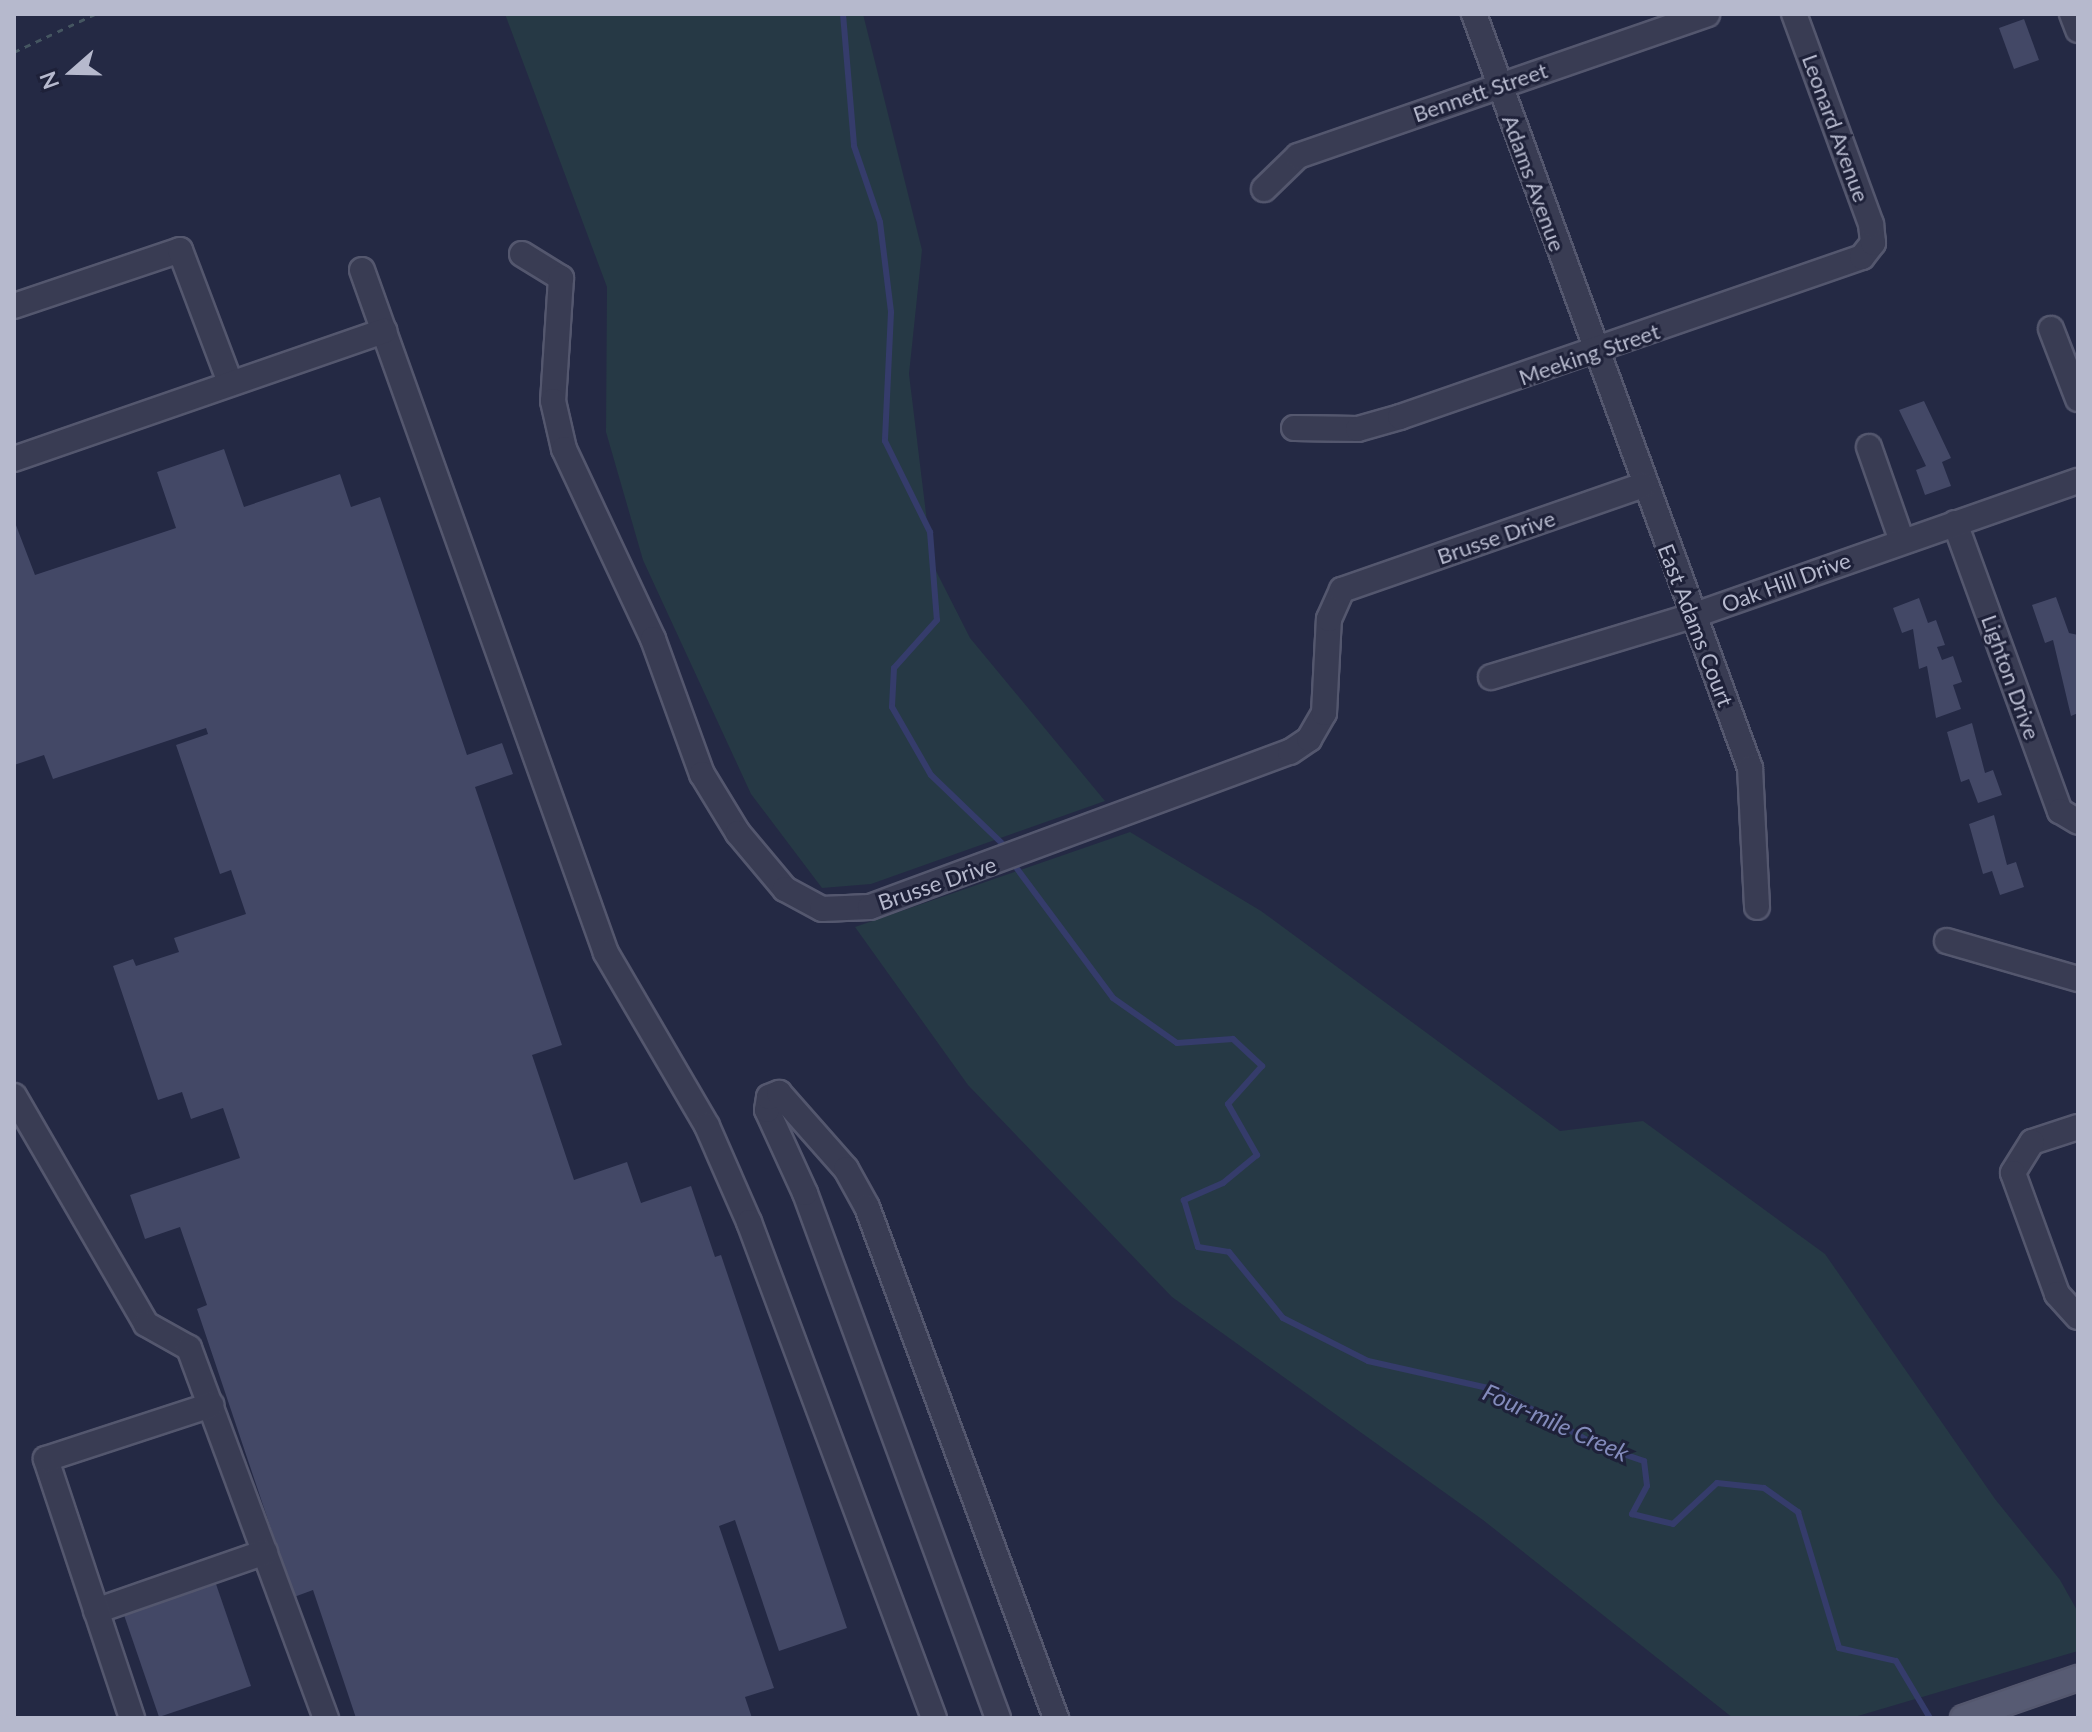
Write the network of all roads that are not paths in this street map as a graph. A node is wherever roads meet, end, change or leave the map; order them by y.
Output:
1 (1474, 14) edge
2 (1707, 14) edge
3 (1794, 14) edge
4 (2072, 14) edge
5 (2078, 30) edge
6 (1499, 86) junction
7 (1264, 189) dead end
8 (1873, 243) joint
9 (522, 254) dead end
10 (362, 270) dead end
11 (14, 306) edge
12 (2051, 329) dead end
13 (384, 331) junction
14 (1594, 352) junction
15 (229, 380) junction
16 (2078, 399) edge
17 (1294, 428) dead end
18 (1869, 447) dead end
19 (14, 459) edge
20 (2078, 481) edge
21 (1643, 485) junction
22 (1955, 523) junction
23 (1902, 541) junction
24 (1692, 616) junction
25 (1491, 677) dead end
26 (2078, 822) edge
27 (1757, 907) dead end
28 (1947, 941) dead end
29 (2078, 979) edge
30 (14, 1096) edge
31 (2078, 1127) edge
32 (2078, 1317) edge
33 (211, 1405) junction
34 (265, 1552) junction
35 (96, 1611) junction
36 (2078, 1678) edge
37 (132, 1718) edge
38 (326, 1718) edge
39 (934, 1718) edge
40 (998, 1718) edge
41 (1056, 1718) edge
42 (1963, 1718) edge

1 - 6 street, Adams Avenue
2 - 6 street, Bennett Street
3 - 8 street, Leonard Avenue
4 - 5 street
6 - 7 street, Bennett Street
6 - 14 street, Adams Avenue
8 - 14 street, Meeking Street
9 - 21 street, Brusse Drive
10 - 13 street
11 - 15 street
12 - 16 street
13 - 15 street
13 - 39 street
14 - 17 street, Meeking Street
14 - 21 street, East Adams Court
15 - 19 street
18 - 23 street
20 - 22 street, Oak Hill Drive
21 - 24 street, East Adams Court
22 - 23 street, Oak Hill Drive
22 - 26 street, Lighton Drive
23 - 24 street, Oak Hill Drive
24 - 25 street, Oak Hill Drive
24 - 27 street, East Adams Court
28 - 29 street
30 - 33 street
31 - 32 street
33 - 34 street
33 - 35 street
34 - 35 street
34 - 38 street
35 - 37 street
36 - 42 main road
40 - 41 street

